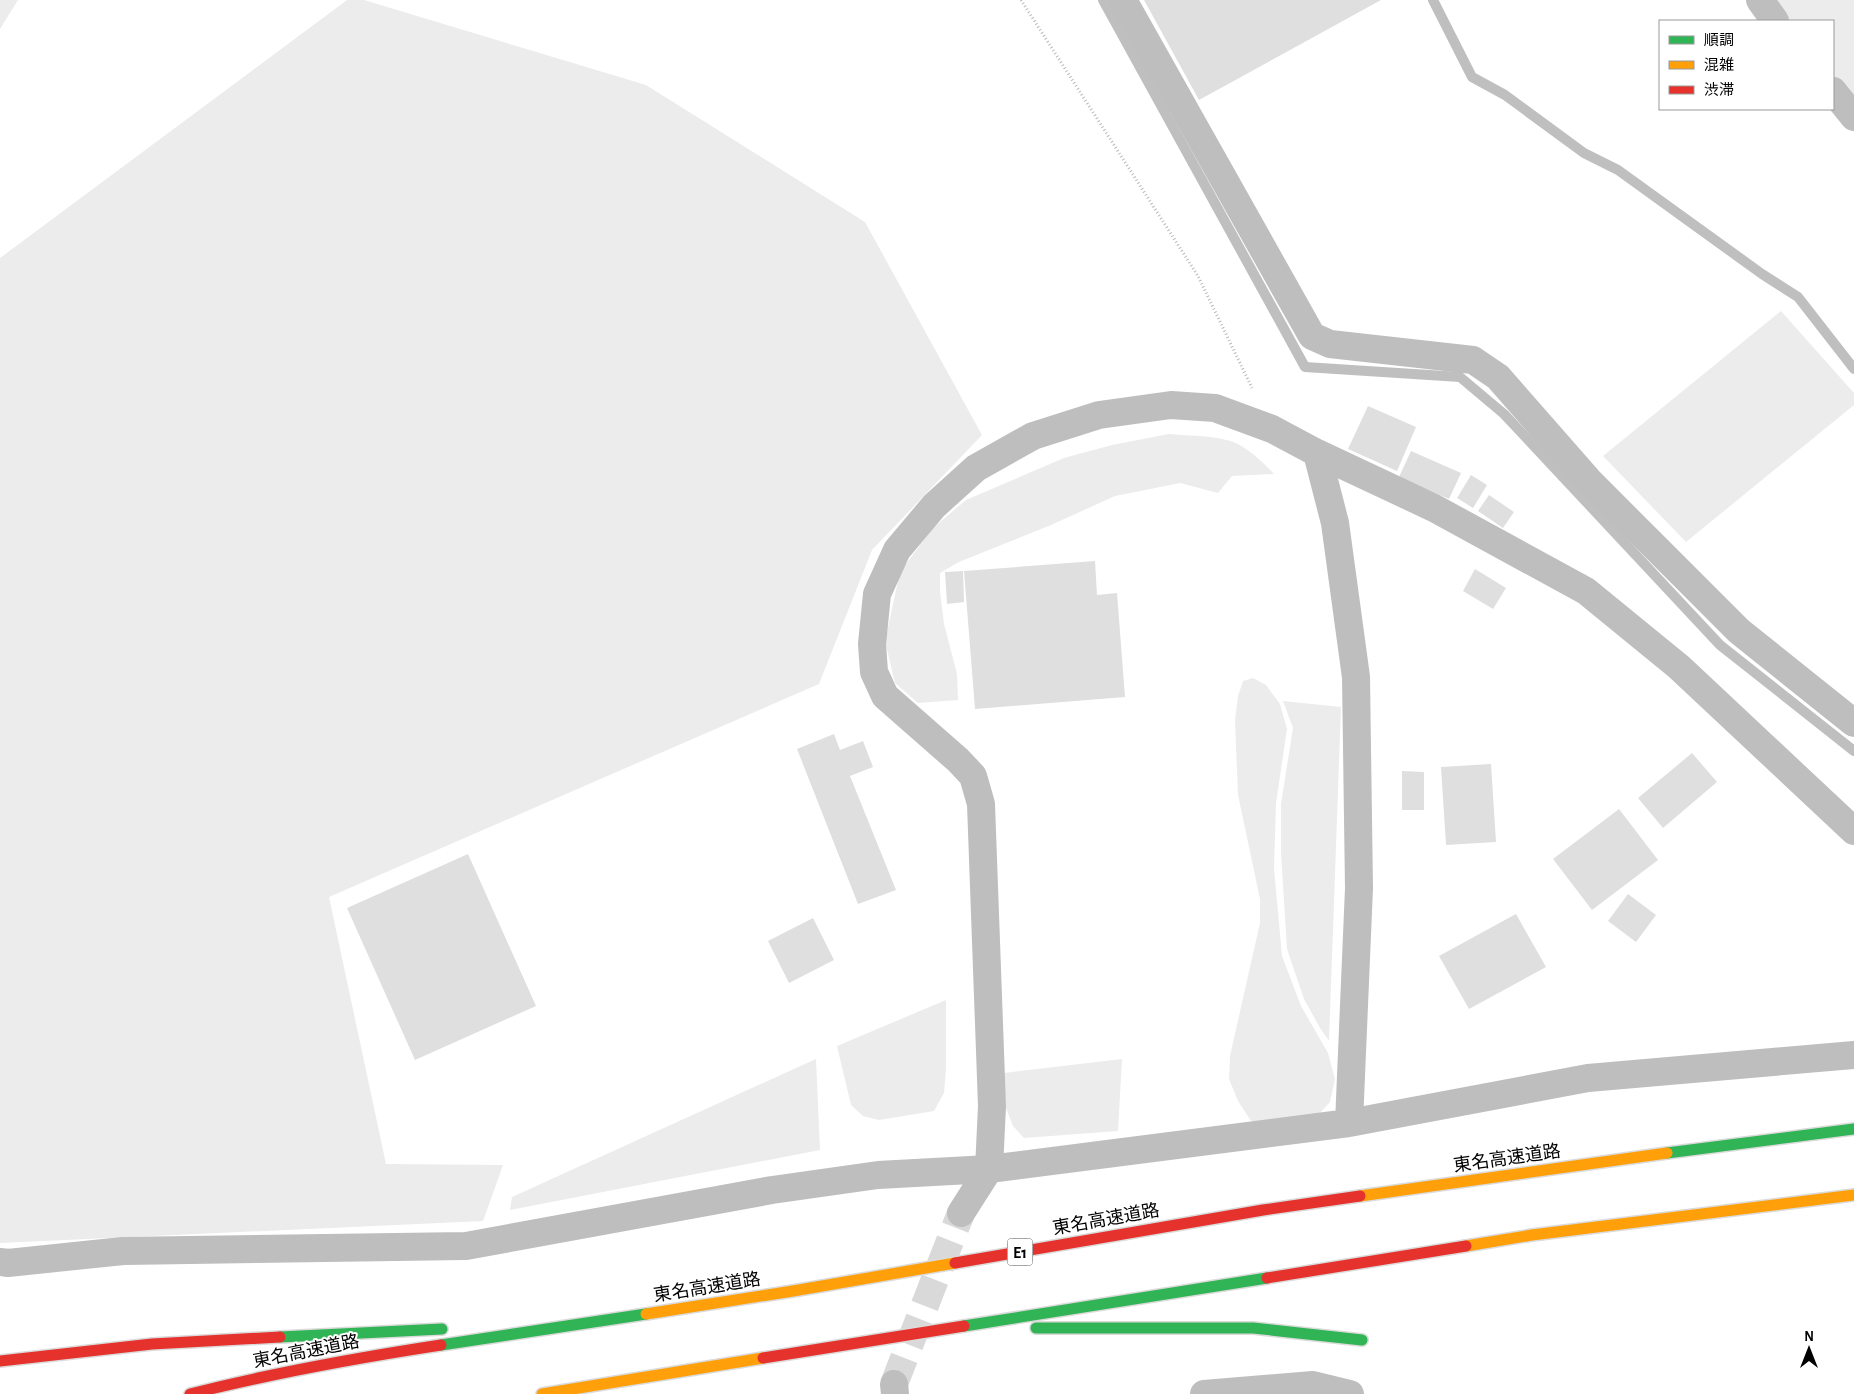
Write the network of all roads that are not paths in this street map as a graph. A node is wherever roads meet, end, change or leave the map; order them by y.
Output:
1 (1122, 0) edge
2 (1760, 0) edge
3 (1774, 20) edge
4 (1834, 92) edge
5 (1854, 116) edge
6 (1317, 453) junction
7 (1854, 723) edge
8 (1854, 831) edge
9 (1854, 1055) edge
10 (1349, 1123) junction
11 (1854, 1129) edge
12 (989, 1169) junction
13 (1854, 1195) edge
14 (961, 1213) tunnel mouth
15 (3, 1263) edge
16 (597, 1321) junction
17 (488, 1326) dead end
18 (449, 1328) dead end
19 (951, 1328) junction
20 (1362, 1340) dead end
21 (0, 1361) edge
22 (190, 1394) edge
23 (542, 1394) edge
24 (1204, 1394) edge
25 (1350, 1394) edge

1 - 7 street
2 - 3 street
4 - 5 street
6 - 8 street
6 - 10 street
6 - 12 street
9 - 10 street
10 - 12 street
11 - 16 highway, 東名高速道路 / E1
12 - 14 street
12 - 15 street
13 - 19 highway
16 - 17 highway
16 - 22 highway, 東名高速道路 / E1
18 - 21 highway
19 - 20 highway
19 - 23 highway
24 - 25 street

